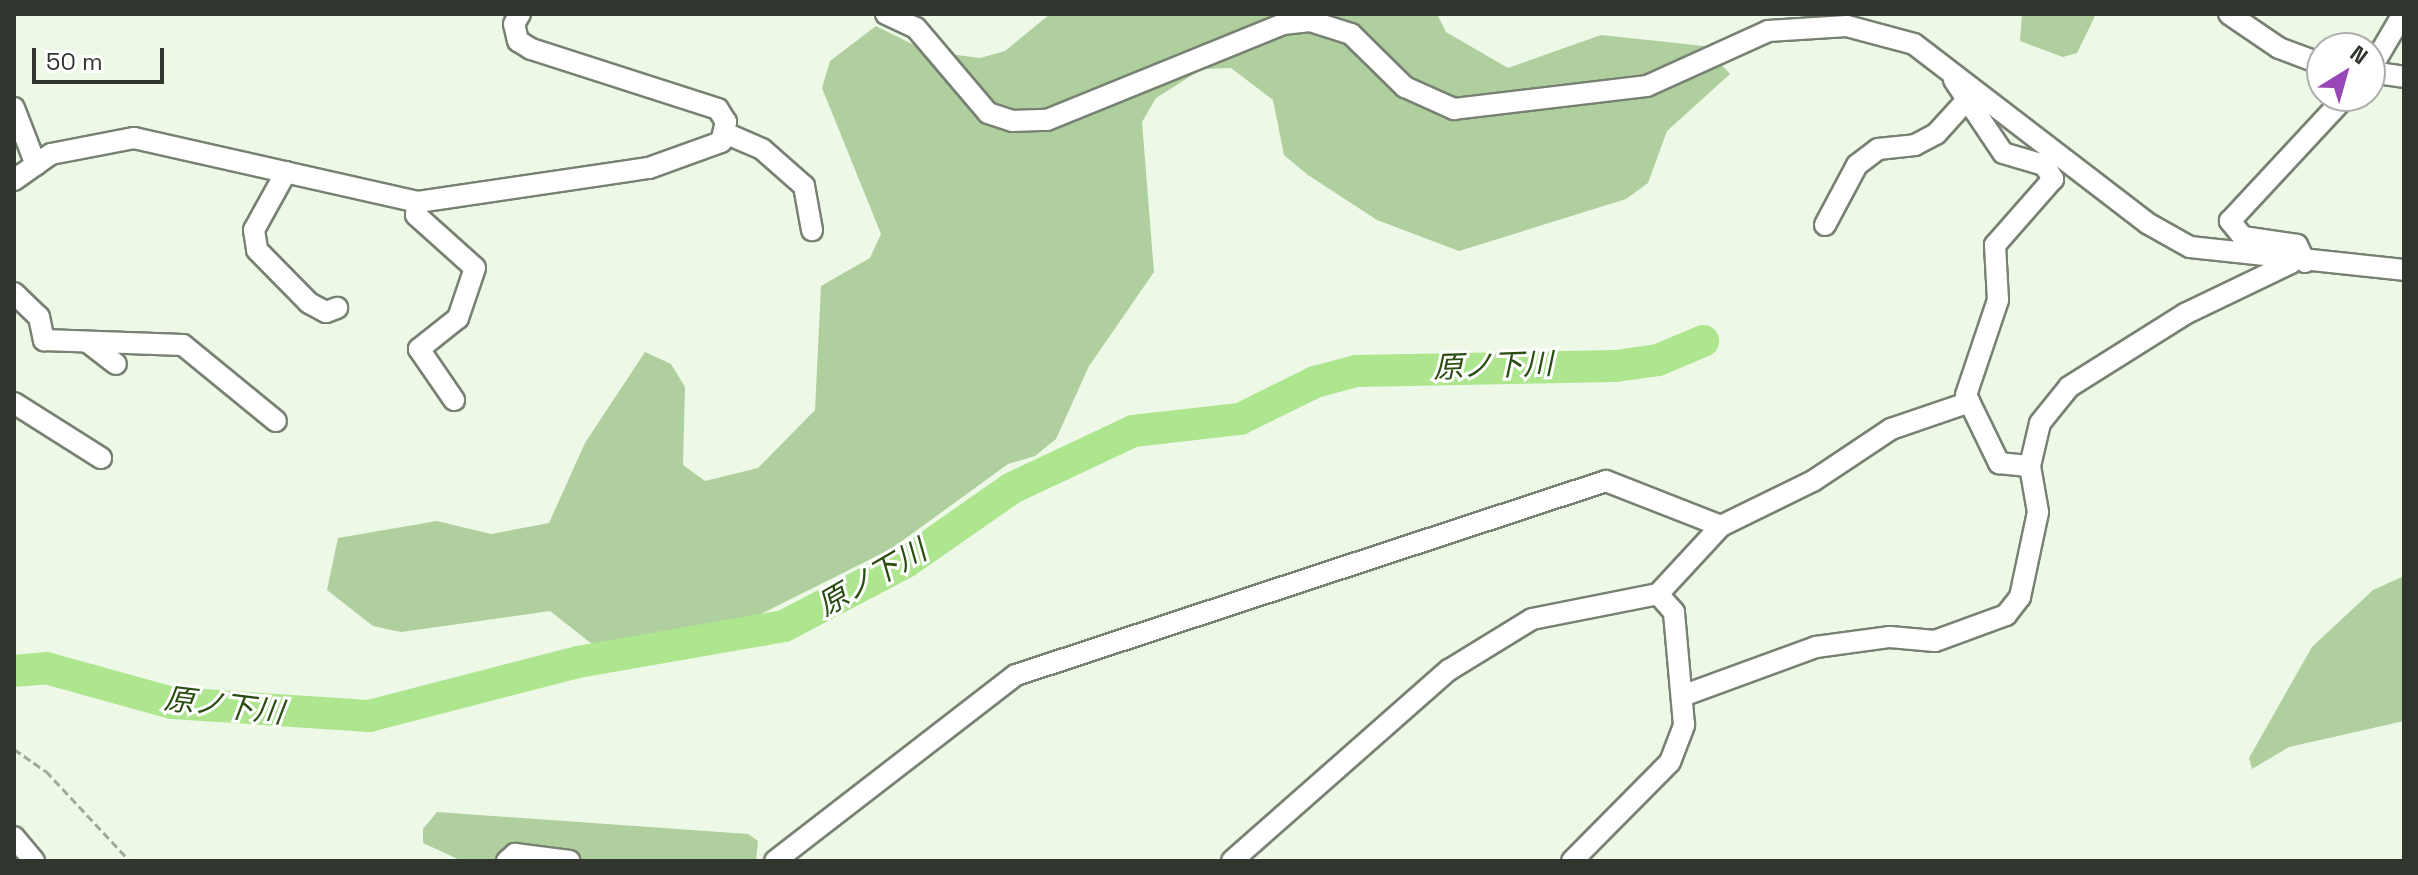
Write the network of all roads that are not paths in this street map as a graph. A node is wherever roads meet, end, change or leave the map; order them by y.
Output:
1 (520, 14) edge
2 (886, 14) edge
3 (1812, 14) edge
4 (2229, 14) edge
5 (2403, 14) edge
6 (1835, 27) junction
7 (2386, 43) edge
8 (2306, 58) edge
9 (1951, 73) junction
10 (1965, 102) junction
11 (14, 108) edge
12 (2331, 112) edge
13 (725, 133) junction
14 (36, 165) junction
15 (286, 172) junction
16 (14, 180) edge
17 (418, 202) junction
18 (1825, 225) dead end
19 (812, 230) dead end
20 (2300, 262) junction
21 (2404, 270) edge
22 (14, 293) edge
23 (337, 308) dead end
24 (89, 343) junction
25 (116, 364) dead end
26 (454, 400) dead end
27 (1970, 402) junction
28 (14, 403) edge
29 (276, 421) dead end
30 (101, 458) dead end
31 (2030, 466) junction
32 (1721, 526) junction
33 (1658, 594) junction
34 (1682, 696) junction
35 (14, 837) edge
36 (34, 861) edge
37 (507, 861) edge
38 (570, 861) edge
39 (775, 861) edge
40 (1232, 861) edge
41 (1572, 861) edge

1 - 13 street
2 - 6 street
3 - 6 street
4 - 8 street
5 - 7 street
6 - 9 street
9 - 10 street
9 - 20 street
10 - 18 street
10 - 27 street
11 - 14 street
12 - 20 street
13 - 17 street
13 - 19 street
14 - 15 street
14 - 16 street
15 - 17 street
15 - 23 street
17 - 26 street
20 - 21 street
20 - 31 street
22 - 24 street
24 - 25 street
24 - 29 street
27 - 31 street
27 - 32 street
28 - 30 street
31 - 34 street
32 - 33 street
32 - 39 street
33 - 34 street
33 - 40 street
34 - 41 street
35 - 36 street
37 - 38 street

